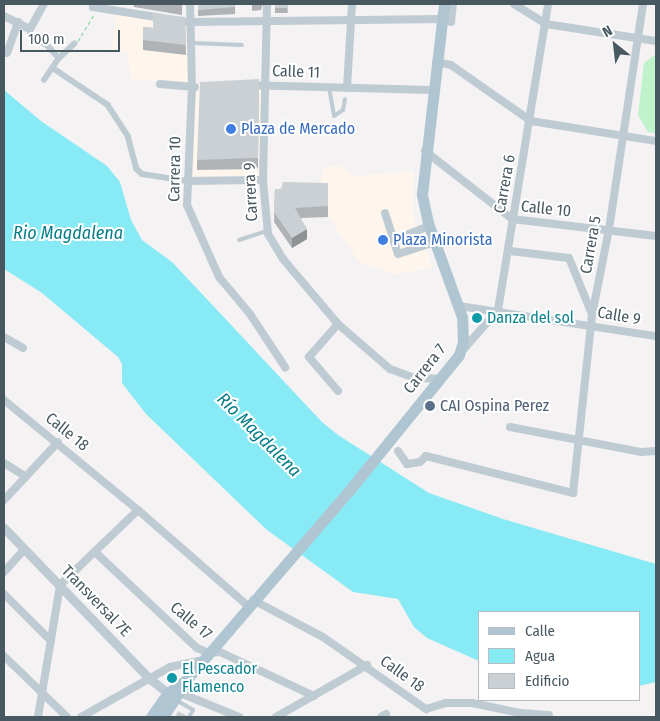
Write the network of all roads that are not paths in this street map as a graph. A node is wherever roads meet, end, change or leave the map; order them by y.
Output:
1 (44, 4) edge
2 (190, 4) edge
3 (268, 4) edge
4 (352, 4) edge
5 (444, 4) edge
6 (453, 4) edge
7 (514, 4) edge
8 (548, 4) edge
9 (643, 4) edge
10 (93, 8) edge
11 (4, 16) edge
12 (172, 20) edge
13 (350, 20) junction
14 (446, 20) junction
15 (182, 21) edge
16 (18, 22) junction
17 (267, 22) junction
18 (191, 23) junction
19 (546, 24) junction
20 (30, 29) junction
21 (637, 39) junction
22 (656, 41) edge
23 (192, 42) junction
24 (74, 44) road end
25 (242, 45) dead end
26 (7, 53) dead end
27 (59, 58) junction
28 (436, 62) junction
29 (53, 68) junction
30 (44, 80) dead end
31 (160, 84) dead end
32 (265, 84) junction
33 (238, 85) edge
34 (192, 87) junction
35 (201, 87) edge
36 (330, 87) junction
37 (347, 88) junction
38 (432, 90) junction
39 (345, 99) dead end
40 (531, 121) junction
41 (621, 137) junction
42 (656, 141) edge
43 (425, 151) junction
44 (263, 180) junction
45 (187, 181) junction
46 (384, 214) dead end
47 (512, 219) junction
48 (429, 226) junction
49 (609, 229) junction
50 (268, 231) junction
51 (656, 236) edge
52 (238, 240) dead end
53 (393, 240) junction
54 (435, 242) junction
55 (510, 251) junction
56 (458, 306) junction
57 (498, 310) junction
58 (592, 314) junction
59 (338, 324) junction
60 (591, 325) junction
61 (656, 336) edge
62 (4, 337) edge
63 (23, 348) dead end
64 (459, 355) junction
65 (285, 367) dead end
66 (440, 379) junction
67 (338, 391) dead end
68 (4, 400) edge
69 (510, 427) dead end
70 (580, 439) junction
71 (58, 442) junction
72 (398, 451) dead end
73 (656, 452) edge
74 (4, 463) edge
75 (26, 477) junction
76 (4, 500) edge
77 (138, 510) junction
78 (4, 528) edge
79 (24, 550) junction
80 (95, 552) junction
81 (4, 572) edge
82 (60, 585) junction
83 (4, 594) edge
84 (250, 603) junction
85 (51, 641) junction
86 (4, 656) edge
87 (206, 656) junction
88 (367, 665) junction
89 (150, 679) junction
90 (44, 693) junction
91 (175, 695) junction
92 (314, 696) junction
93 (426, 709) junction
94 (549, 715) dead end
95 (38, 717) edge
96 (67, 717) edge
97 (81, 717) edge
98 (151, 717) edge
99 (163, 717) edge
100 (189, 717) edge
101 (239, 717) edge
102 (276, 717) edge
103 (424, 717) edge

1 - 20 street
2 - 18 street, Carrera 10
3 - 17 street, Carrera 9
4 - 13 street
5 - 14 main road, Carrera 7
6 - 14 street, Carrera 7
7 - 19 street
8 - 19 street, Carrera 6
9 - 21 street, Carrera 5
10 - 12 street
11 - 16 street
13 - 14 street
13 - 17 street
13 - 37 street
14 - 28 main road, Carrera 7
15 - 18 street
16 - 20 street
16 - 26 street
17 - 18 street
17 - 32 street, Carrera 9
18 - 23 street, Carrera 10
19 - 21 street
19 - 40 street, Carrera 6
20 - 27 street
21 - 22 street
21 - 41 street, Carrera 5
23 - 25 lane
23 - 34 street, Carrera 10
24 - 27 street
27 - 29 street
28 - 38 main road, Carrera 7
28 - 40 street
29 - 30 street
29 - 45 street
31 - 34 street
32 - 33 street, Calle 11
32 - 36 street, Calle 11
32 - 44 street, Carrera 9
34 - 35 street
34 - 45 street, Carrera 10
36 - 37 street, Calle 11
36 - 39 lane
37 - 38 street, Calle 11
38 - 43 main road, Carrera 7
40 - 41 street
40 - 47 street, Carrera 6
41 - 42 street
41 - 49 street, Carrera 5
43 - 47 street, Calle 10
43 - 48 main road, Carrera 7
44 - 45 street
44 - 50 street, Carrera 9
45 - 65 street, Carrera 10
46 - 53 street
47 - 49 street, Calle 10
47 - 55 street, Carrera 6
48 - 53 street
48 - 54 main road, Carrera 7
49 - 51 street, Calle 10
49 - 58 street, Carrera 5
50 - 52 lane
50 - 59 street, Carrera 9
53 - 54 street
54 - 56 main road, Carrera 7
55 - 57 street, Carrera 6
55 - 58 street, Calle 9
56 - 57 street, Calle 9
56 - 64 main road, Carrera 7
57 - 60 street, Calle 9
57 - 64 street, Carrera 6
58 - 60 street, Carrera 5
59 - 66 street, Carrera 9
59 - 67 street
60 - 61 street, Calle 9
60 - 70 street, Carrera 5
62 - 63 street
64 - 66 main road, Carrera 7
66 - 84 main road, Carrera 7
68 - 71 street, Calle 18
69 - 70 street
70 - 72 street, Carrera 5
70 - 73 street
71 - 75 street
71 - 77 street, Calle 18
74 - 75 street
75 - 76 street
77 - 80 street
77 - 84 street, Calle 18
78 - 79 street, Transversal 7E
79 - 81 street
79 - 82 street, Transversal 7E
80 - 82 street
80 - 87 street, Calle 17
82 - 85 street
82 - 89 street, Transversal 7E
83 - 85 street
84 - 87 main road, Carrera 7
84 - 88 street, Calle 18
85 - 90 street
86 - 90 street
87 - 89 street
87 - 91 main road, Carrera 7
87 - 92 street, Calle 17
88 - 92 street
88 - 93 street, Calle 18
89 - 91 street, Transversal 7E
89 - 97 street
90 - 95 street
90 - 96 street
91 - 98 main road, Carrera 7
91 - 99 main road, Carrera 7
91 - 100 lane
91 - 101 street
92 - 102 street
93 - 94 street, Calle 18
93 - 103 street

